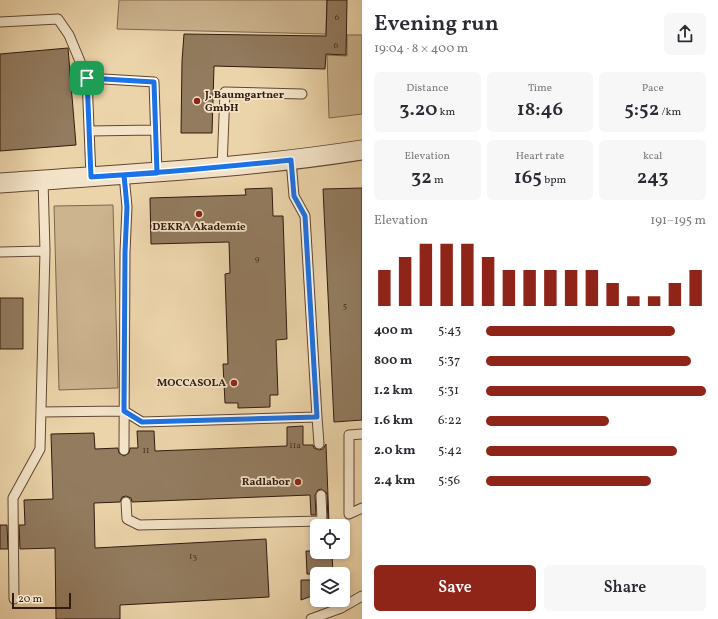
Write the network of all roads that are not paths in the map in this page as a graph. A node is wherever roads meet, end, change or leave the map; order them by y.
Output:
1 (0, 22) edge
2 (87, 78) junction
3 (302, 94) dead end
4 (155, 130) junction
5 (89, 131) junction
6 (362, 150) edge
7 (291, 160) junction
8 (222, 167) junction
9 (157, 173) junction
10 (124, 175) junction
11 (91, 177) junction
12 (44, 180) junction
13 (0, 183) edge
14 (45, 251) junction
15 (0, 252) edge
16 (124, 411) junction
17 (41, 412) junction
18 (317, 417) junction
19 (362, 434) edge
20 (319, 444) dead end
21 (124, 450) dead end
22 (321, 495) dead end
23 (126, 502) dead end
24 (362, 508) edge
25 (362, 596) edge
26 (14, 599) dead end
27 (311, 619) edge

1 - 2 lane
2 - 4 lane
2 - 5 lane
3 - 8 lane
4 - 5 lane
4 - 9 lane
5 - 11 lane
6 - 7 street
7 - 8 street
7 - 18 lane
8 - 9 street
9 - 10 street
10 - 11 street
10 - 16 lane
11 - 12 street
12 - 13 street
12 - 14 lane
14 - 15 lane
14 - 17 lane
16 - 17 lane
16 - 18 lane
16 - 21 lane
17 - 26 lane
18 - 20 lane
19 - 24 lane
22 - 23 lane
25 - 27 lane

